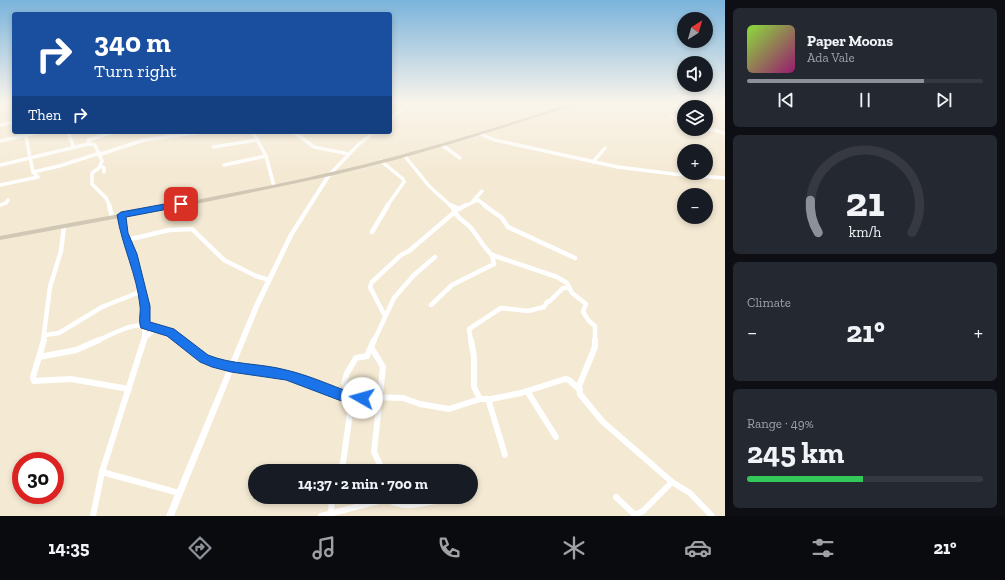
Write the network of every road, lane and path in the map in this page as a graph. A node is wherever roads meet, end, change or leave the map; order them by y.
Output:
1 (505, 126) edge
2 (713, 130) edge
3 (725, 133) edge
4 (25, 134) edge
5 (69, 134) edge
6 (108, 134) edge
7 (190, 134) edge
8 (253, 134) edge
9 (297, 134) edge
10 (372, 134) edge
11 (480, 134) junction
12 (257, 140) junction
13 (0, 141) edge
14 (90, 143) junction
15 (442, 145) junction
16 (213, 147) dead end
17 (74, 148) junction
18 (605, 148) dead end
19 (100, 153) junction
20 (349, 154) junction
21 (266, 156) junction
22 (404, 156) junction
23 (32, 157) junction
24 (460, 158) dead end
25 (381, 161) junction
26 (593, 162) junction
27 (224, 164) dead end
28 (0, 165) edge
29 (101, 166) junction
30 (33, 172) junction
31 (104, 172) dead end
32 (330, 174) junction
33 (725, 178) edge
34 (0, 185) edge
35 (274, 186) junction
36 (482, 191) dead end
37 (8, 200) dead end
38 (473, 201) junction
39 (0, 205) edge
40 (455, 210) junction
41 (121, 215) junction
42 (112, 217) junction
43 (64, 226) junction
44 (372, 232) dead end
45 (0, 238) edge
46 (127, 240) junction
47 (492, 254) junction
48 (435, 257) dead end
49 (575, 258) dead end
50 (269, 280) junction
51 (569, 288) junction
52 (142, 291) junction
53 (431, 305) dead end
54 (385, 316) junction
55 (145, 324) junction
56 (157, 327) junction
57 (44, 335) junction
58 (145, 338) junction
59 (371, 347) junction
60 (39, 357) junction
61 (231, 366) junction
62 (129, 389) junction
63 (580, 390) junction
64 (528, 391) junction
65 (379, 397) junction
66 (352, 399) junction
67 (480, 399) junction
68 (491, 399) junction
69 (556, 436) dead end
70 (506, 455) dead end
71 (342, 464) edge
72 (380, 464) edge
73 (102, 472) junction
74 (672, 482) junction
75 (179, 493) junction
76 (616, 497) dead end
77 (332, 504) edge
78 (368, 504) edge
79 (394, 504) edge
80 (414, 504) edge
81 (331, 514) junction
82 (93, 516) edge
83 (170, 516) edge
84 (321, 516) edge
85 (712, 516) edge

1 - 11 main road
2 - 3 street
4 - 13 street
4 - 23 street
5 - 17 street
6 - 14 street
7 - 19 street
8 - 12 street
9 - 20 street
10 - 20 street
11 - 15 main road
11 - 26 street
12 - 16 street
12 - 21 street
14 - 17 street
14 - 19 street
15 - 22 main road
15 - 24 street
17 - 23 street
18 - 26 street
19 - 29 street
19 - 30 street
20 - 32 street
21 - 27 street
21 - 35 street
22 - 25 main road
22 - 40 street
23 - 28 street
23 - 30 street
25 - 32 main road
25 - 44 street
26 - 33 street
29 - 31 street
29 - 42 street
30 - 34 street
32 - 35 main road
32 - 50 street
35 - 41 main road
36 - 38 street
37 - 39 street
38 - 40 street
38 - 49 street
40 - 47 street
40 - 54 street
41 - 42 main road
41 - 46 street
42 - 43 main road
43 - 45 main road
43 - 57 street
46 - 50 street
46 - 52 street
47 - 51 street
47 - 53 street
48 - 54 street
50 - 61 street
51 - 63 street
51 - 67 street
52 - 55 street
52 - 57 street
54 - 59 street
55 - 56 street
55 - 58 street
55 - 60 street
56 - 58 street
56 - 61 street
57 - 60 street
58 - 62 street
59 - 65 street
59 - 66 street
60 - 62 street
61 - 66 street
61 - 75 street
62 - 73 street
63 - 64 street
63 - 74 street
64 - 68 street
64 - 69 street
65 - 66 street
65 - 67 street
65 - 72 street
66 - 71 street
67 - 68 street
68 - 70 street
73 - 75 street
73 - 82 street
74 - 76 street
74 - 85 street
75 - 83 street
77 - 81 street
78 - 81 street
79 - 80 street
81 - 84 street

